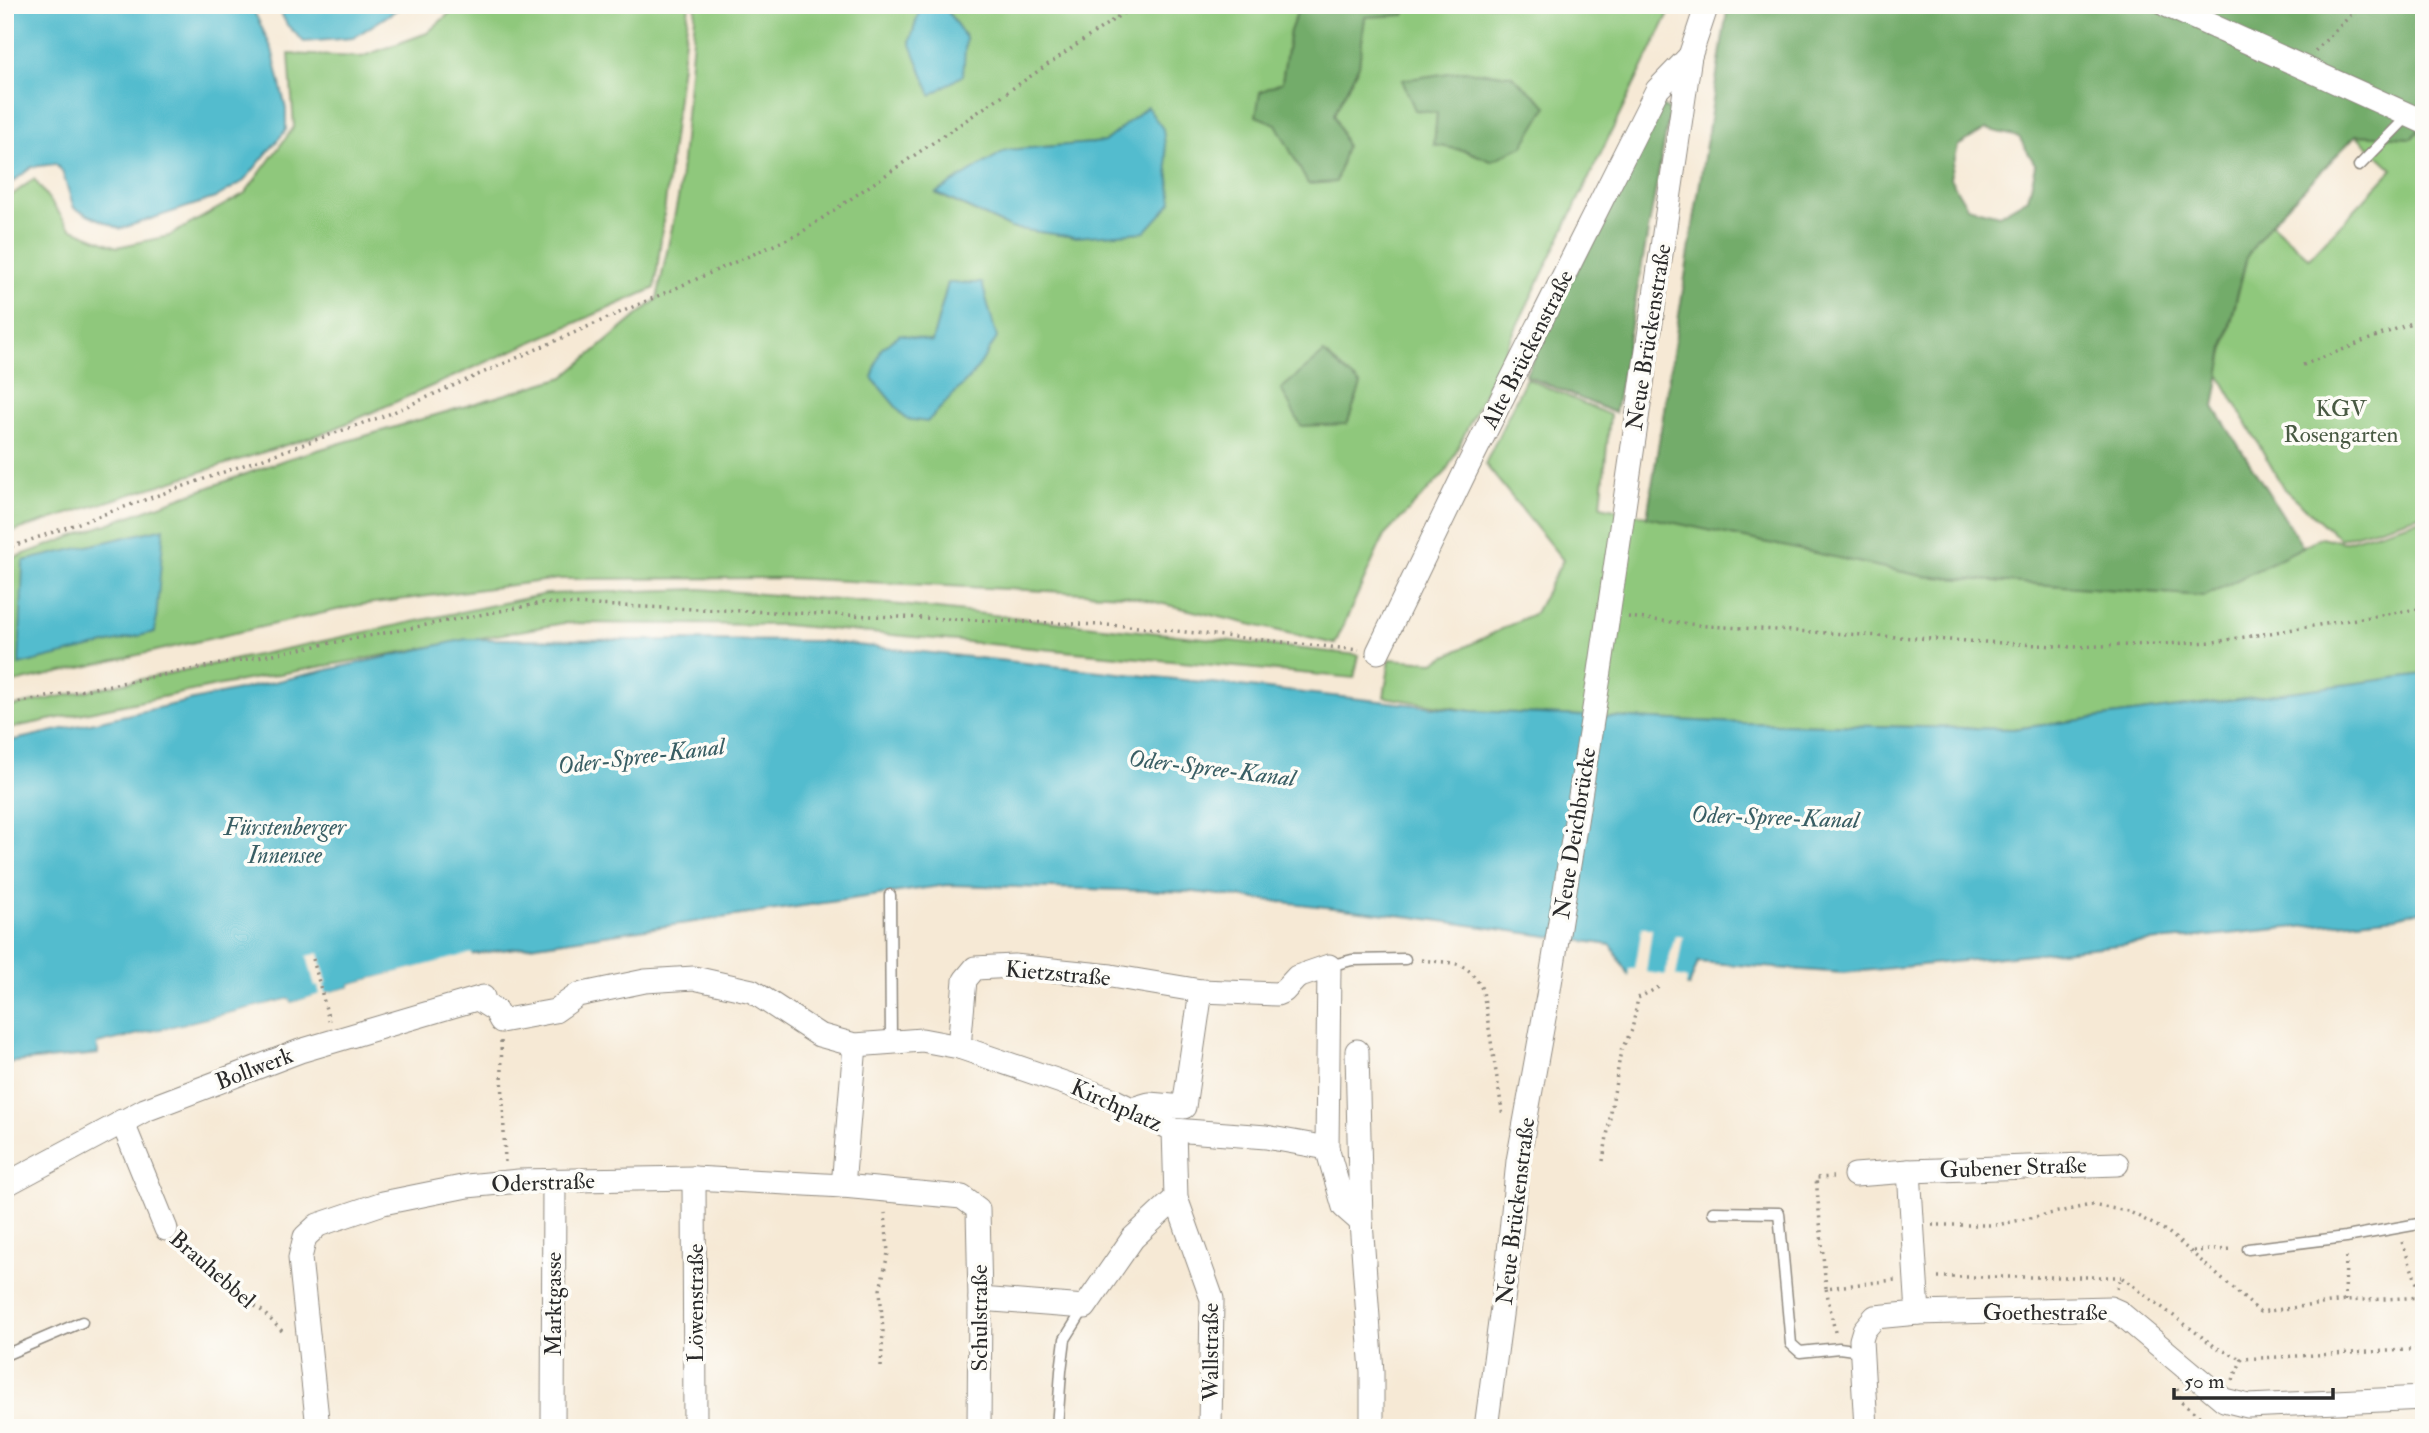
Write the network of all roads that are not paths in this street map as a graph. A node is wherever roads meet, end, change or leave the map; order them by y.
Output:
1 (1707, 5) edge
2 (2166, 5) edge
3 (1690, 56) junction
4 (2419, 120) edge
5 (2358, 166) dead end
6 (1378, 652) road end
7 (1600, 671) joint
8 (890, 895) dead end
9 (1405, 959) road end
10 (1329, 966) junction
11 (1201, 991) junction
12 (1548, 996) joint
13 (891, 1043) junction
14 (855, 1045) junction
15 (959, 1047) junction
16 (1357, 1051) dead end
17 (1132, 1109) junction
18 (122, 1121) junction
19 (1174, 1130) junction
20 (1327, 1149) junction
21 (2117, 1164) dead end
22 (1909, 1171) junction
23 (1855, 1175) road end
24 (694, 1178) junction
25 (554, 1180) junction
26 (5, 1185) edge
27 (843, 1186) junction
28 (1176, 1198) junction
29 (978, 1209) joint
30 (1713, 1212) dead end
31 (1361, 1222) junction
32 (2424, 1223) edge
33 (166, 1230) road end
34 (2248, 1249) road end
35 (980, 1299) junction
36 (1085, 1307) junction
37 (1918, 1313) junction
38 (82, 1322) dead end
39 (1850, 1350) junction
40 (5, 1355) edge
41 (2424, 1398) edge
42 (318, 1428) edge
43 (553, 1428) edge
44 (695, 1428) edge
45 (979, 1428) edge
46 (1057, 1428) edge
47 (1210, 1428) edge
48 (1371, 1428) edge
49 (1486, 1428) edge
50 (1866, 1428) edge

1 - 3 street, Neue Brückenstraße
2 - 4 street
3 - 6 street, Alte Brückenstraße
3 - 7 street, Neue Brückenstraße
4 - 5 lane
7 - 12 street, Neue Deichbrücke
8 - 13 lane
9 - 10 lane
10 - 11 street, Kietzstraße
10 - 20 street
11 - 15 street, Kietzstraße
11 - 17 street
12 - 49 street, Neue Brückenstraße
13 - 14 street
13 - 15 street
14 - 18 street, Bollwerk
14 - 27 street
15 - 17 street, Kirchplatz
16 - 31 street
17 - 19 street, Kirchplatz
18 - 26 street, Bollwerk
18 - 33 street, Brauhebbel
19 - 20 street
19 - 28 street, Kirchplatz
20 - 31 street
21 - 22 street, Gubener Straße
22 - 23 street, Gubener Straße
22 - 37 street, Gubener Straße
24 - 25 street, Oderstraße
24 - 27 street, Oderstraße
24 - 44 street, Löwenstraße
25 - 42 street, Oderstraße
25 - 43 street, Marktgasse
27 - 29 street, Oderstraße
28 - 36 street
28 - 47 street, Wallstraße
29 - 35 street, Schulstraße
30 - 39 lane
31 - 48 street
32 - 34 lane
35 - 36 street
35 - 45 street, Schulstraße
36 - 46 lane
37 - 39 street, Goethestraße
37 - 41 street, Goethestraße
38 - 40 lane
39 - 50 street, Goethestraße

